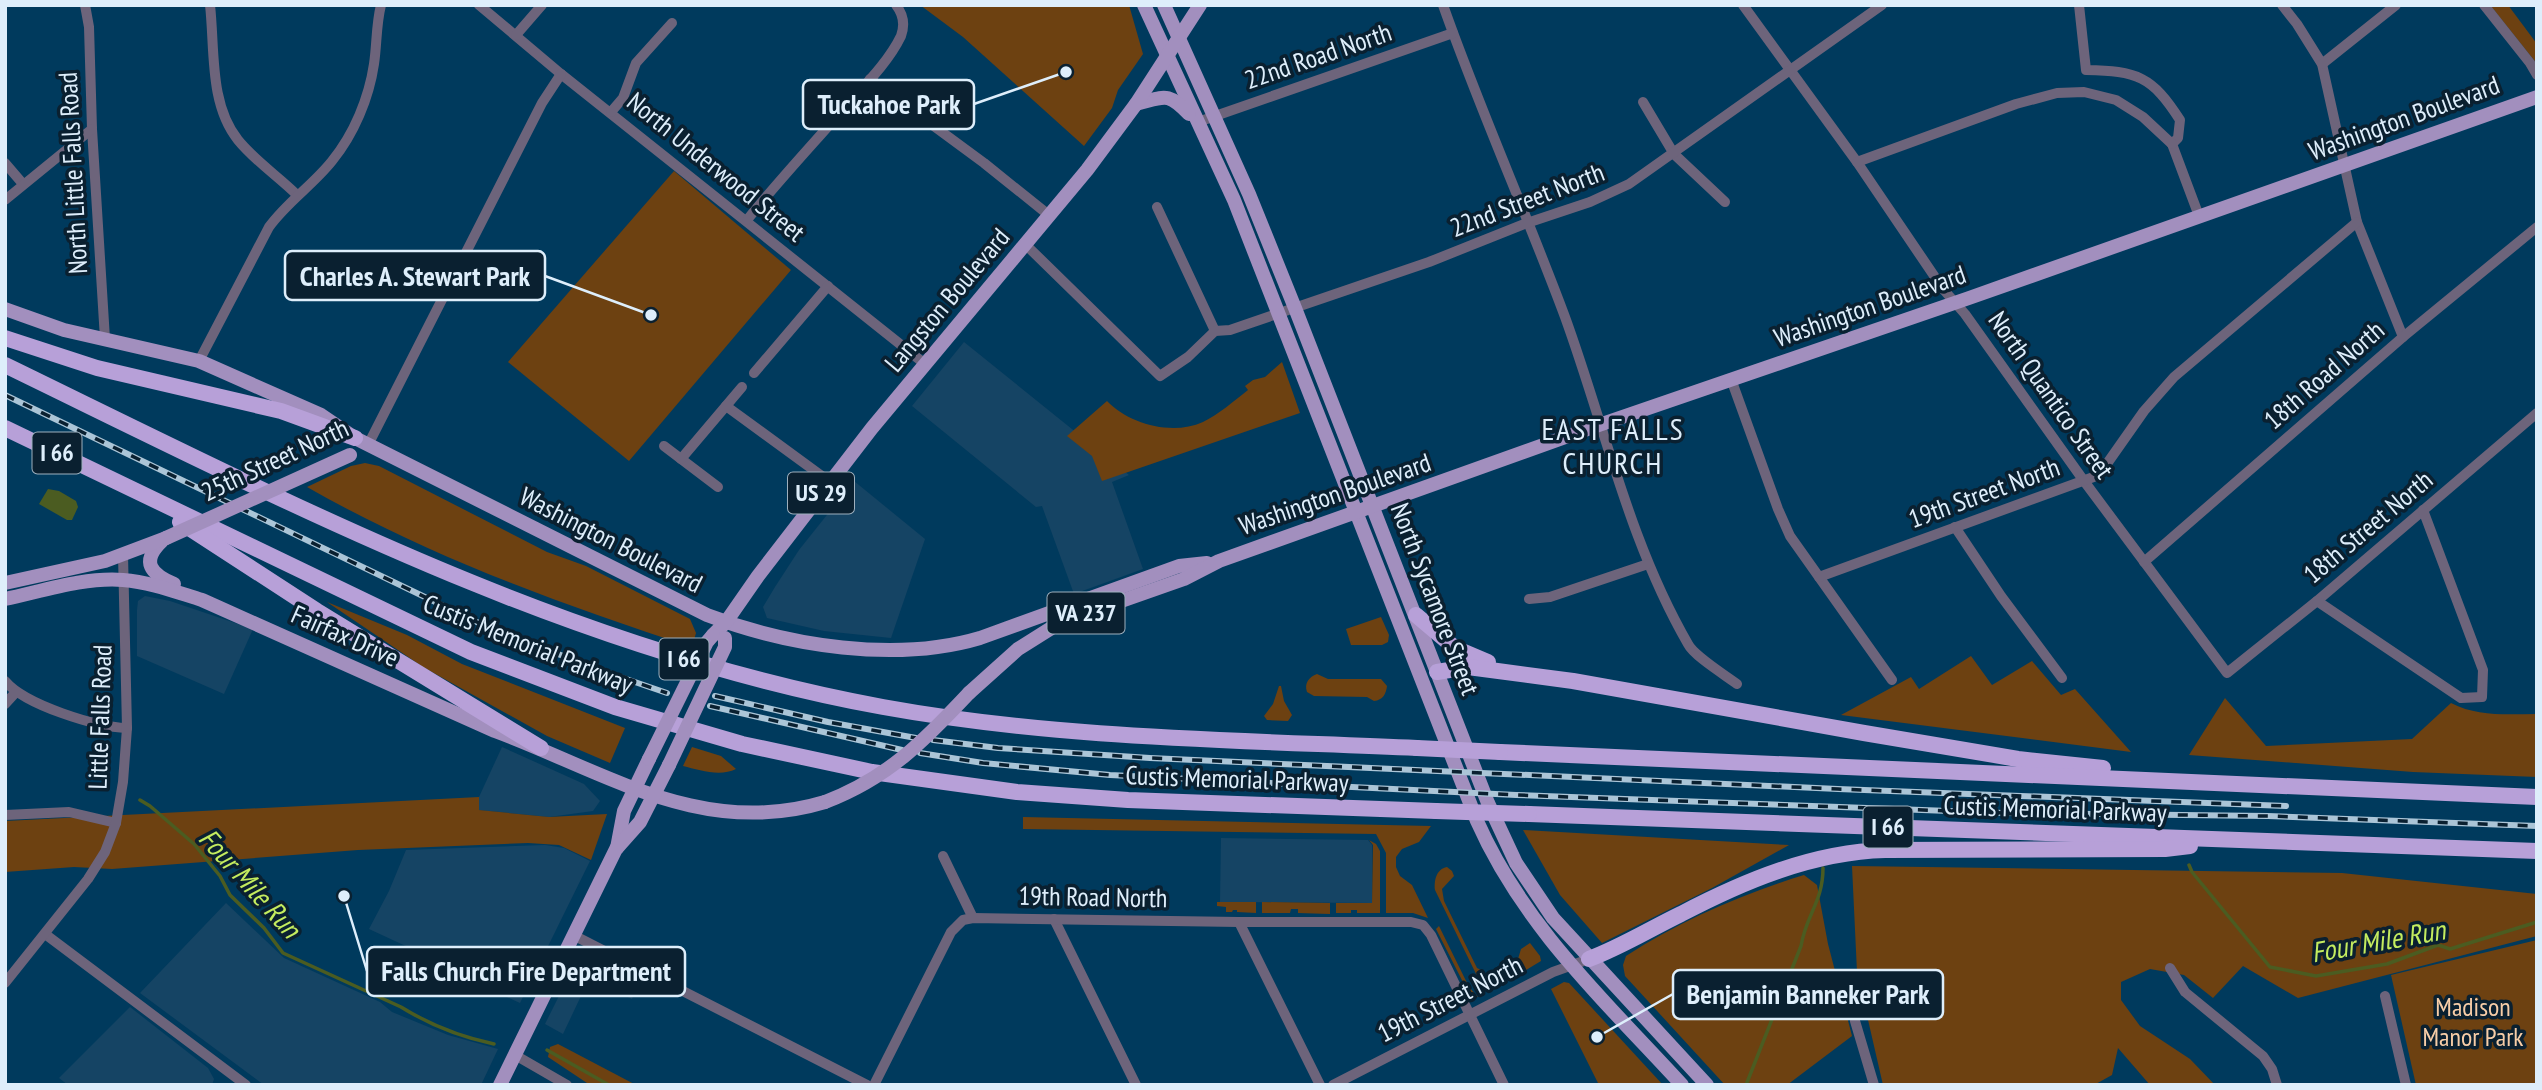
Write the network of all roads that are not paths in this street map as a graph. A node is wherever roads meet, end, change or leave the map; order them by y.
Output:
1 (85, 5) edge
2 (210, 5) edge
3 (382, 5) edge
4 (479, 5) edge
5 (542, 5) edge
6 (896, 5) edge
7 (1144, 5) edge
8 (1164, 5) edge
9 (1200, 5) edge
10 (1443, 5) edge
11 (1743, 5) edge
12 (1882, 5) edge
13 (2079, 5) edge
14 (2281, 5) edge
15 (2396, 5) edge
16 (2484, 5) edge
17 (672, 23) dead end
18 (1453, 33) junction
19 (516, 35) junction
20 (1178, 37) junction
21 (1168, 55) junction
22 (2322, 64) junction
23 (1789, 70) junction
24 (561, 74) junction
25 (2537, 75) edge
26 (870, 79) junction
27 (2537, 97) edge
28 (1643, 102) dead end
29 (1136, 104) junction
30 (611, 112) junction
31 (1213, 116) junction
32 (1198, 122) junction
33 (92, 129) junction
34 (2172, 144) junction
35 (1674, 154) junction
36 (1857, 162) junction
37 (5, 163) edge
38 (2345, 164) junction
39 (23, 184) junction
40 (298, 195) junction
41 (5, 200) edge
42 (1725, 202) dead end
43 (1157, 207) dead end
44 (1049, 216) junction
45 (2199, 216) junction
46 (747, 220) junction
47 (2357, 222) junction
48 (1527, 223) junction
49 (2537, 227) edge
50 (1026, 245) junction
51 (828, 286) junction
52 (1953, 302) junction
53 (1295, 308) junction
54 (5, 309) edge
55 (1279, 313) junction
56 (1214, 331) junction
57 (2403, 337) junction
58 (5, 338) edge
59 (105, 339) junction
60 (199, 361) junction
61 (925, 364) junction
62 (5, 365) edge
63 (754, 373) dead end
64 (1731, 379) junction
65 (743, 387) dead end
66 (726, 406) junction
67 (2537, 412) edge
68 (1599, 425) junction
69 (5, 428) edge
70 (361, 441) junction
71 (664, 446) dead end
72 (681, 459) junction
73 (110, 479) junction
74 (2084, 481) junction
75 (830, 482) junction
76 (718, 486) dead end
77 (1373, 507) junction
78 (2423, 510) junction
79 (1357, 513) junction
80 (1955, 527) junction
81 (166, 538) junction
82 (123, 555) junction
83 (1219, 561) junction
84 (2144, 562) junction
85 (1648, 564) junction
86 (1819, 577) junction
87 (125, 580) junction
88 (5, 583) edge
89 (5, 599) edge
90 (1529, 599) dead end
91 (202, 600) junction
92 (2317, 601) junction
93 (1416, 615) junction
94 (726, 622) junction
95 (719, 637) junction
96 (1437, 672) junction
97 (2227, 673) joint
98 (1421, 676) junction
99 (1545, 678) junction
100 (2062, 678) dead end
101 (1892, 680) dead end
102 (5, 681) edge
103 (1737, 684) dead end
104 (16, 692) junction
105 (5, 704) edge
106 (127, 727) junction
107 (541, 748) junction
108 (2216, 783) junction
109 (634, 789) junction
110 (653, 797) junction
111 (2537, 797) edge
112 (5, 815) edge
113 (116, 823) junction
114 (2248, 840) junction
115 (617, 849) junction
116 (2537, 851) edge
117 (943, 856) dead end
118 (973, 918) junction
119 (1054, 919) junction
120 (1240, 922) junction
121 (45, 934) junction
122 (575, 936) junction
123 (1588, 959) junction
124 (1571, 965) junction
125 (2170, 968) dead end
126 (5, 983) edge
127 (2385, 996) dead end
128 (1470, 1015) junction
129 (1855, 1021) dead end
130 (515, 1055) junction
131 (237, 1082) edge
132 (500, 1085) edge
133 (567, 1085) edge
134 (867, 1085) edge
135 (874, 1085) edge
136 (1136, 1085) edge
137 (1320, 1085) edge
138 (1333, 1085) edge
139 (1504, 1085) edge
140 (1682, 1085) edge
141 (1707, 1085) edge
142 (1874, 1085) edge
143 (2277, 1085) edge
144 (2406, 1085) edge

1 - 33 street, North Little Falls Road
2 - 40 street
3 - 40 street
4 - 19 street, North Underwood Street
5 - 19 street
6 - 26 street
7 - 21 main road, North Sycamore Street
8 - 20 main road, North Sycamore Street
9 - 20 main road, Langston Boulevard / US 29
10 - 18 street
11 - 23 street, North Quantico Street
12 - 23 street, 22nd Street North
13 - 34 street
14 - 22 street
15 - 22 street
16 - 25 street
17 - 30 street
18 - 31 street, 22nd Road North
18 - 48 street
19 - 24 street, North Underwood Street
20 - 21 main road, Langston Boulevard / US 29
20 - 31 main road, North Sycamore Street
21 - 29 main road, Langston Boulevard / US 29
21 - 32 main road, North Sycamore Street
22 - 38 street
23 - 35 street, 22nd Street North
23 - 36 street, North Quantico Street
24 - 30 street, North Underwood Street
24 - 70 street, 25th Street North
26 - 44 street
26 - 46 street
27 - 38 main road, Washington Boulevard / VA 237
28 - 35 street
29 - 32 main road
29 - 44 main road, Langston Boulevard / US 29
30 - 46 street, North Underwood Street
31 - 32 street, 22nd Road North
31 - 53 main road, North Sycamore Street
32 - 55 main road, North Sycamore Street
33 - 39 street
33 - 59 street, North Little Falls Road
34 - 36 street
34 - 45 street
35 - 42 street
35 - 48 street, 22nd Street North
36 - 52 street, North Quantico Street
37 - 39 street
38 - 45 main road, Washington Boulevard / VA 237
38 - 47 street
39 - 41 street
40 - 60 street
43 - 56 street
44 - 50 main road, Langston Boulevard / US 29
45 - 52 main road, Washington Boulevard / VA 237
46 - 51 street, North Underwood Street
47 - 57 street
47 - 74 street, 19th Street North
48 - 53 street, 22nd Street North
48 - 68 street
49 - 57 street, 18th Road North
50 - 56 street
50 - 61 main road, Langston Boulevard / US 29
51 - 61 street, North Underwood Street
51 - 63 street
52 - 64 main road, Washington Boulevard / VA 237
52 - 74 street, North Quantico Street
53 - 55 street, 22nd Street North
53 - 77 main road, North Sycamore Street
54 - 59 main road, Washington Boulevard
55 - 56 street, 22nd Street North
55 - 79 main road, North Sycamore Street
57 - 84 street, 18th Road North
58 - 70 highway
59 - 60 main road, Washington Boulevard
60 - 70 main road, Washington Boulevard
61 - 75 main road, Langston Boulevard / US 29
62 - 108 highway, Custis Memorial Parkway / I 66, bridge
64 - 68 main road, Washington Boulevard / VA 237
64 - 86 street
65 - 66 street
66 - 72 street
66 - 75 street
67 - 78 street, 18th Street North
68 - 77 main road, Washington Boulevard / VA 237
68 - 85 street
69 - 73 highway, Custis Memorial Parkway / I 66
70 - 81 main road, 25th Street North, bridge
70 - 94 main road, Washington Boulevard
71 - 72 street
72 - 76 street
73 - 107 highway
73 - 114 highway, Custis Memorial Parkway / I 66, bridge
74 - 80 street, 19th Street North
74 - 84 street, North Quantico Street
75 - 94 main road, Langston Boulevard / US 29
77 - 79 main road, Washington Boulevard / VA 237
77 - 93 main road, North Sycamore Street
78 - 92 street, 18th Street North
78 - 92 street
79 - 83 main road, Washington Boulevard / VA 237
79 - 98 main road, North Sycamore Street
80 - 86 street, 19th Street North
80 - 100 street
81 - 82 main road
81 - 91 main road
82 - 87 street
82 - 88 main road
83 - 94 main road, Washington Boulevard / VA 237
83 - 110 main road, Washington Boulevard / VA 237, bridge
84 - 97 street, North Quantico Street
85 - 90 street
85 - 103 street
86 - 101 street
87 - 89 main road, Fairfax Drive
87 - 91 main road, Fairfax Drive
87 - 106 street, Little Falls Road
91 - 107 main road, Fairfax Drive
92 - 97 street, 18th Street North
93 - 96 main road, North Sycamore Street
93 - 99 highway
94 - 95 main road
95 - 109 main road, bridge
95 - 110 main road, bridge
96 - 98 main road
96 - 99 highway
96 - 123 main road, North Sycamore Street
98 - 124 main road, North Sycamore Street
99 - 108 highway
102 - 104 street
104 - 105 street
104 - 106 street
106 - 113 street, Little Falls Road
107 - 109 main road, Fairfax Drive
108 - 111 highway, Custis Memorial Parkway / I 66
109 - 110 main road, Fairfax Drive
109 - 115 main road
110 - 115 main road
112 - 113 street
113 - 121 street, Little Falls Road
114 - 116 highway, Custis Memorial Parkway / I 66
114 - 123 highway
115 - 122 main road
117 - 118 street
118 - 119 street, 19th Road North
118 - 135 street
119 - 120 street, 19th Road North
119 - 136 street
120 - 128 street, 19th Road North
120 - 137 street
121 - 126 street, Little Falls Road
121 - 131 street
122 - 130 main road
122 - 134 street
123 - 124 street, 19th Street North
123 - 141 main road, North Sycamore Street
124 - 128 street, 19th Street North
124 - 140 main road, North Sycamore Street
125 - 143 street
127 - 144 street
128 - 138 street, 19th Street North
128 - 139 street
129 - 142 street
130 - 132 main road
130 - 133 street

